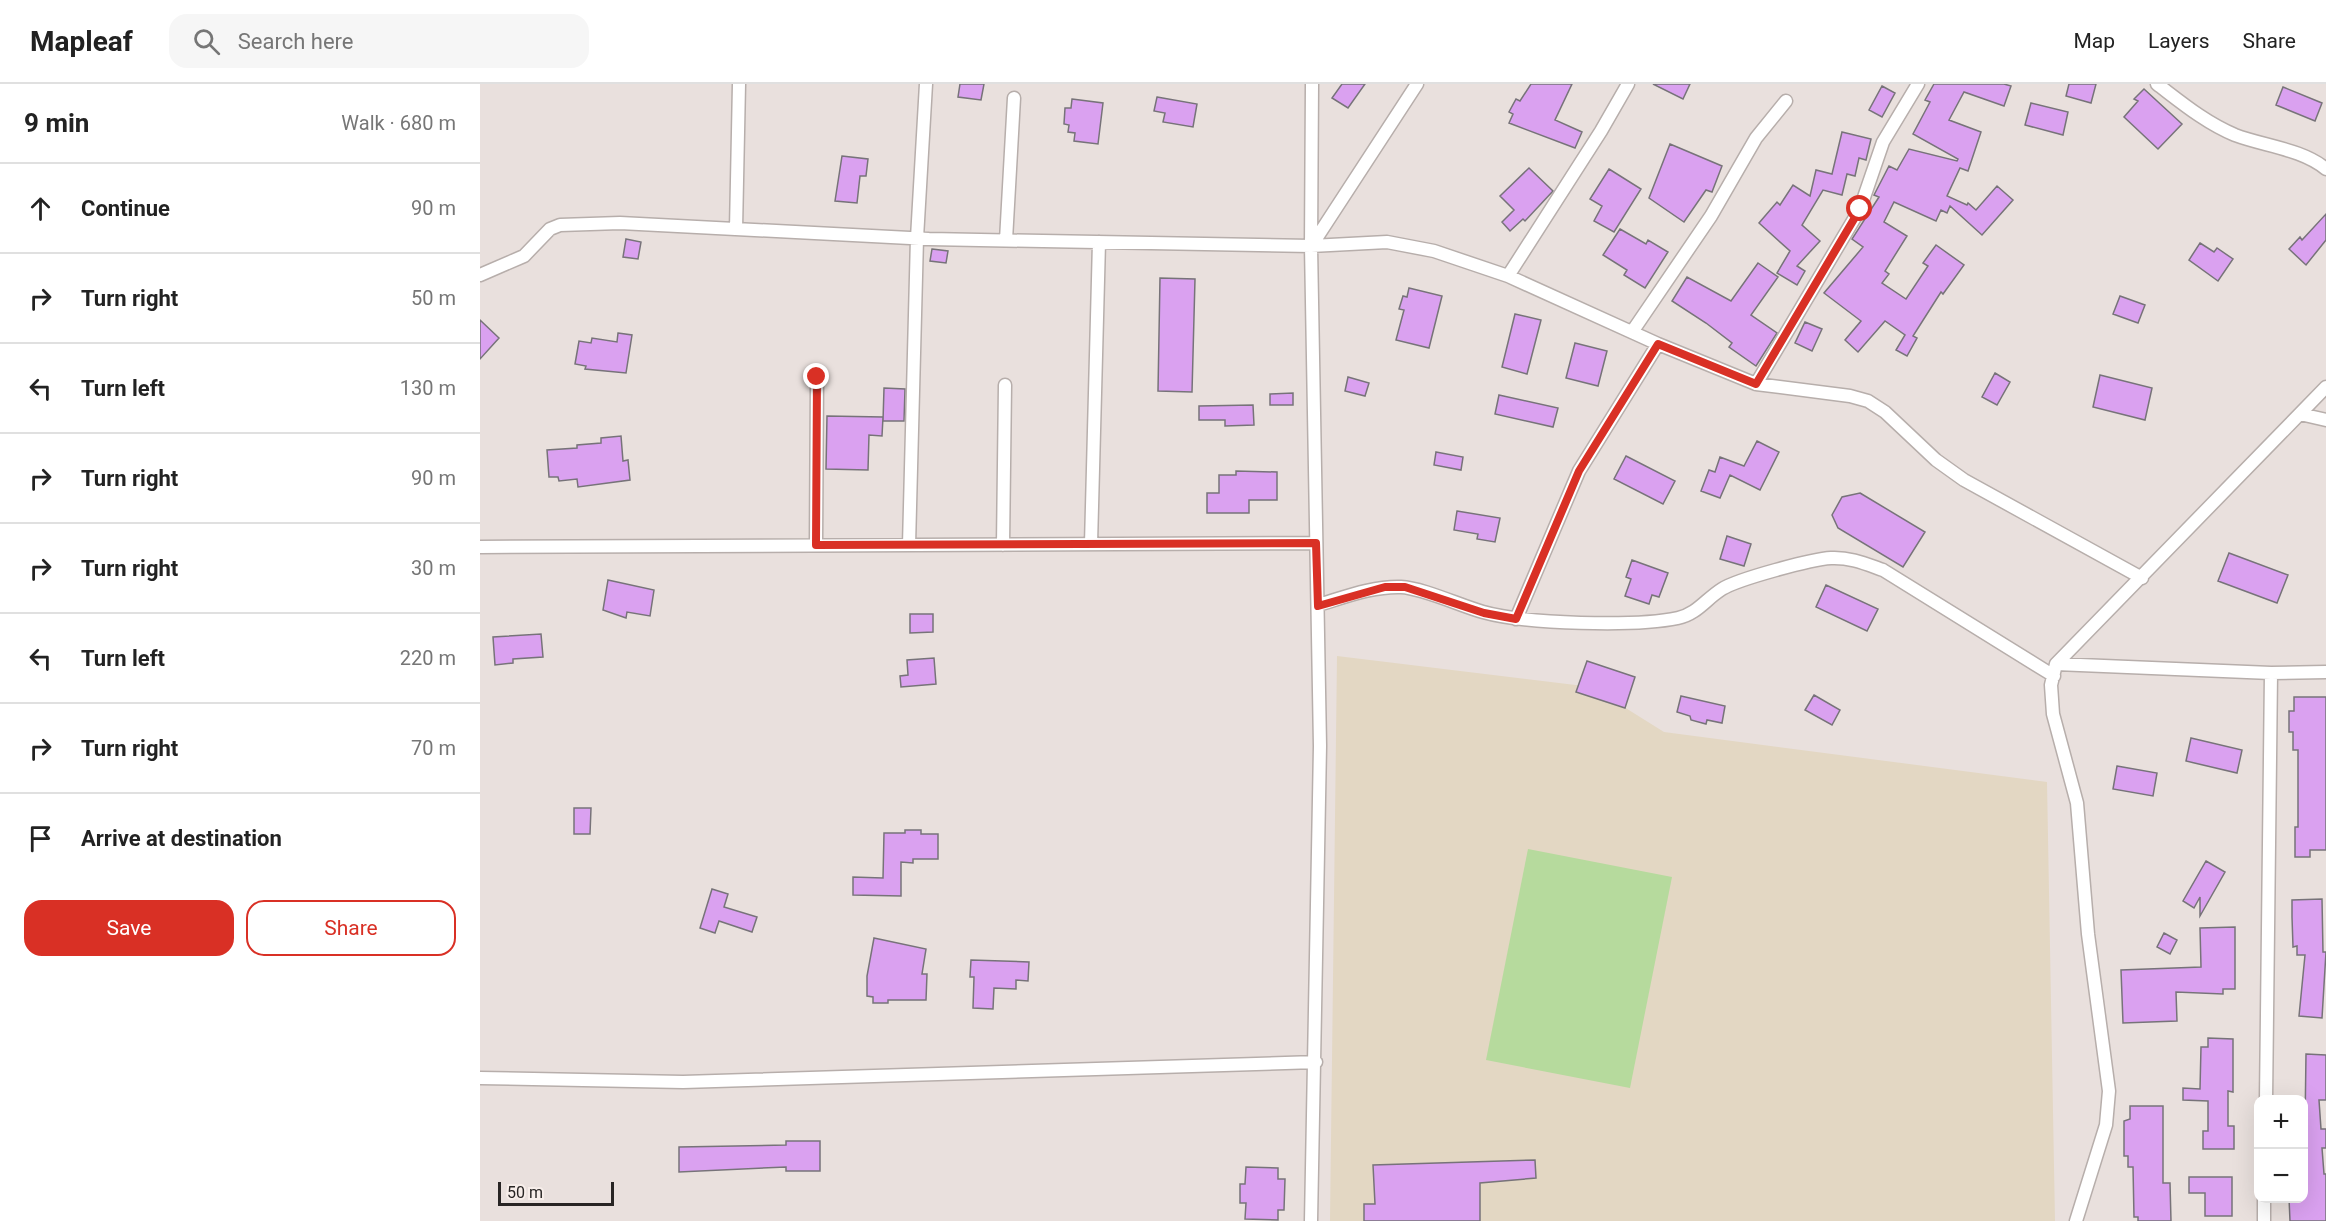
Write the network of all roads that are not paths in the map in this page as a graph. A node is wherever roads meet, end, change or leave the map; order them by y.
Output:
1 (739, 84) edge
2 (926, 84) edge
3 (1312, 84) edge
4 (1417, 84) edge
5 (1628, 84) edge
6 (1918, 84) edge
7 (2157, 84) edge
8 (1014, 98) dead end
9 (1786, 101) dead end
10 (2326, 169) edge
11 (736, 229) junction
12 (917, 238) junction
13 (1005, 240) junction
14 (1099, 242) junction
15 (1311, 246) junction
16 (480, 275) edge
17 (1508, 276) junction
18 (1632, 332) junction
19 (1658, 344) junction
20 (817, 377) dead end
21 (1756, 384) junction
22 (1005, 385) dead end
23 (2326, 387) edge
24 (2300, 414) junction
25 (2326, 420) edge
26 (1316, 543) junction
27 (1091, 544) junction
28 (816, 545) junction
29 (909, 545) junction
30 (1003, 545) junction
31 (480, 547) edge
32 (2142, 578) junction
33 (1318, 606) junction
34 (1516, 619) junction
35 (2055, 670) junction
36 (2326, 672) edge
37 (2271, 673) junction
38 (1316, 1062) junction
39 (480, 1078) edge
40 (2266, 1095) edge
41 (2264, 1203) edge
42 (1311, 1221) edge
43 (2076, 1221) edge
44 (2264, 1221) edge

1 - 11 street
2 - 12 street
3 - 15 street
4 - 15 street
5 - 17 street
6 - 21 street
7 - 10 street
8 - 13 street
9 - 18 street
11 - 12 street
11 - 16 street
12 - 13 street
12 - 29 street
13 - 14 street
14 - 15 street
14 - 27 street
15 - 17 street
15 - 26 street
17 - 18 street
18 - 19 street
19 - 21 street
19 - 34 street
20 - 28 street
21 - 32 street
22 - 30 street
23 - 24 street
24 - 25 street
24 - 32 street
26 - 27 street
26 - 33 street
27 - 30 street
28 - 29 street
28 - 31 street
29 - 30 street
32 - 35 street
33 - 34 street
33 - 38 street
34 - 35 street
35 - 37 street
35 - 43 street
36 - 37 street
37 - 40 street
38 - 39 street
38 - 42 street
41 - 44 street

